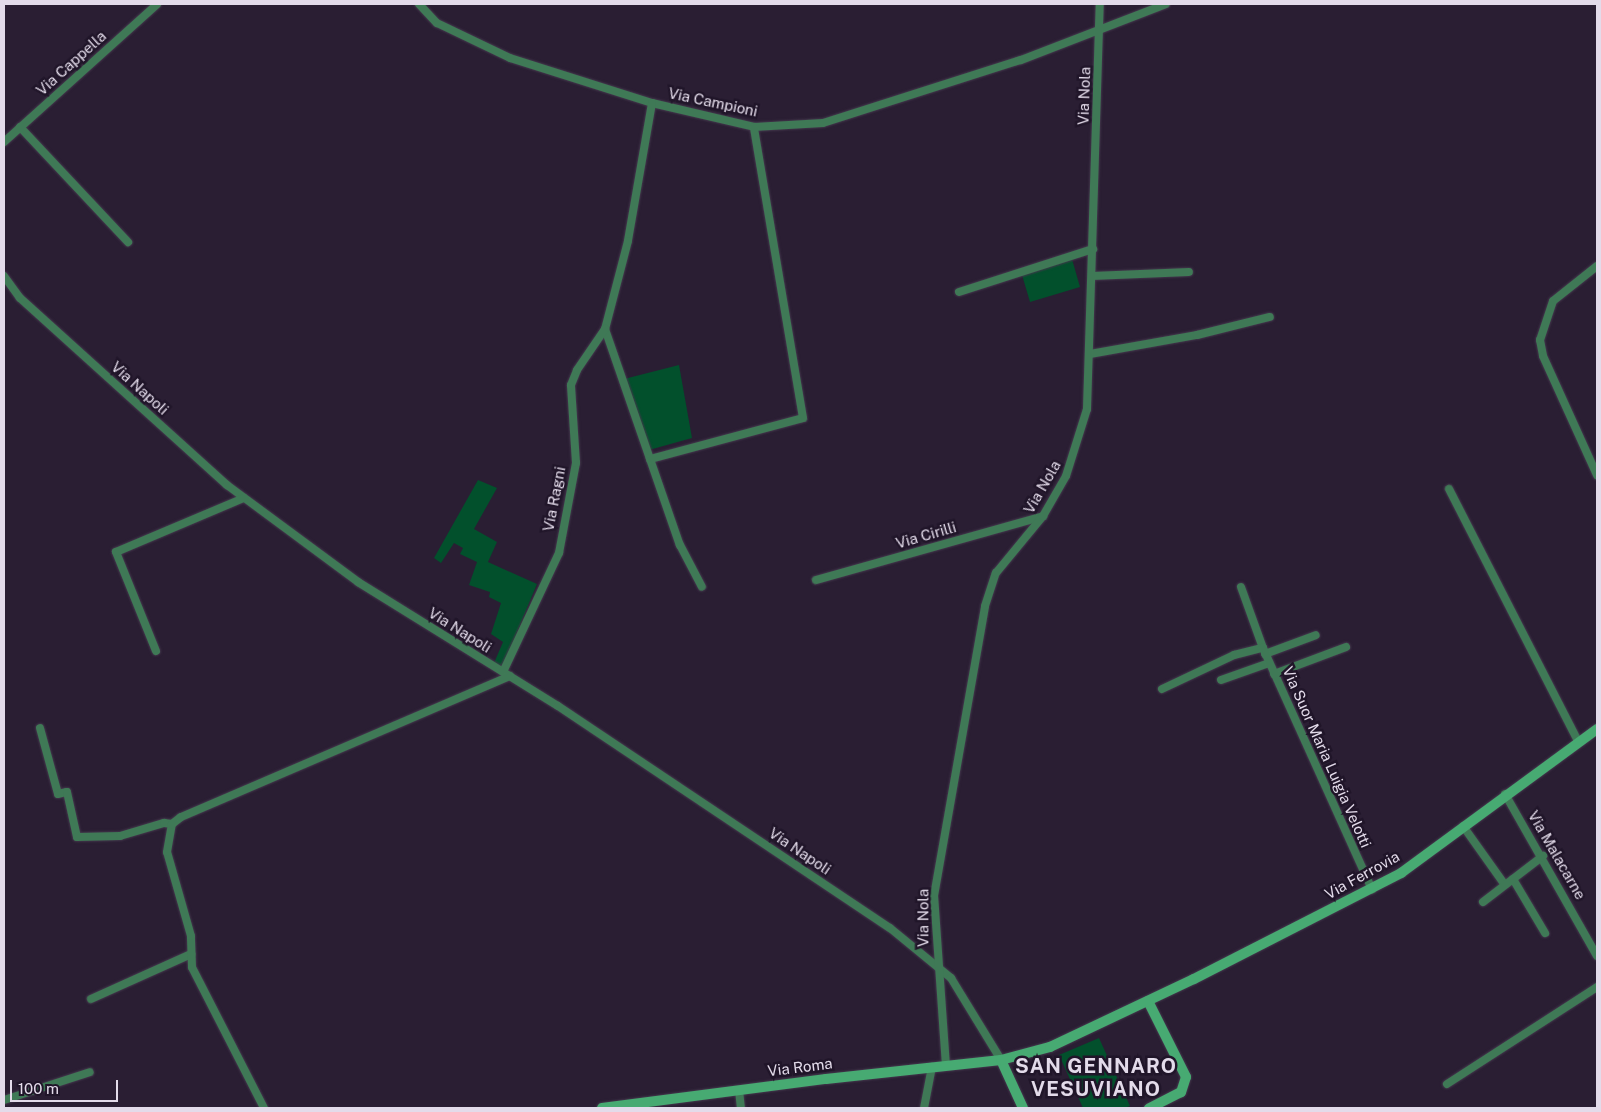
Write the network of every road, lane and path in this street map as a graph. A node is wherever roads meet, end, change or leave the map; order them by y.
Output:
1 (157, 4) edge
2 (419, 4) edge
3 (1100, 4) edge
4 (1166, 4) edge
5 (1100, 31) junction
6 (652, 103) junction
7 (20, 127) junction
8 (754, 127) junction
9 (4, 142) edge
10 (128, 242) dead end
11 (1093, 249) junction
12 (1597, 266) edge
13 (1189, 272) dead end
14 (4, 276) edge
15 (1092, 276) junction
16 (959, 292) dead end
17 (1270, 317) dead end
18 (605, 329) junction
19 (1090, 354) junction
20 (650, 459) junction
21 (1597, 475) edge
22 (1450, 489) dead end
23 (244, 498) junction
24 (1043, 516) junction
25 (816, 580) dead end
26 (702, 586) dead end
27 (1241, 588) dead end
28 (1316, 635) dead end
29 (1346, 647) dead end
30 (156, 651) dead end
31 (1264, 651) junction
32 (1269, 663) junction
33 (506, 674) junction
34 (1274, 674) junction
35 (1221, 680) dead end
36 (1162, 689) dead end
37 (40, 728) dead end
38 (1597, 729) edge
39 (1579, 743) junction
40 (1505, 794) junction
41 (172, 824) junction
42 (1463, 826) junction
43 (1543, 856) junction
44 (1513, 879) junction
45 (1505, 885) junction
46 (1372, 890) junction
47 (1483, 902) dead end
48 (1545, 933) dead end
49 (191, 954) junction
50 (1597, 956) edge
51 (936, 965) junction
52 (1597, 987) edge
53 (91, 999) dead end
54 (1148, 1001) junction
55 (1001, 1060) junction
56 (946, 1066) junction
57 (932, 1067) junction
58 (90, 1072) dead end
59 (1447, 1084) dead end
60 (739, 1090) junction
61 (4, 1100) edge
62 (1162, 1106) edge
63 (264, 1108) edge
64 (602, 1108) edge
65 (741, 1108) edge
66 (924, 1108) edge
67 (1023, 1108) edge
68 (1149, 1108) edge

1 - 7 street, Via Cappella
2 - 6 street, Via Campioni
3 - 5 street, Via Nola
4 - 5 street, Via Campioni
5 - 8 street, Via Campioni
5 - 11 street, Via Nola
6 - 8 street, Via Campioni
6 - 18 street, Via Ragni
7 - 9 street, Via Cappella
7 - 10 street
8 - 20 street
11 - 15 street, Via Nola
11 - 16 street
12 - 21 street
13 - 15 street
14 - 23 street, Via Napoli
15 - 19 street, Via Nola
17 - 19 street
18 - 20 street
18 - 33 street, Via Ragni
19 - 24 street, Via Nola
20 - 26 street
22 - 39 street
23 - 30 street
23 - 33 street, Via Napoli
24 - 25 street, Via Cirilli
24 - 51 street, Via Nola
27 - 31 street, Via Suor Maria Luigia Velotti
28 - 31 street
29 - 34 street
31 - 32 street, Via Suor Maria Luigia Velotti
31 - 36 street
32 - 34 street, Via Suor Maria Luigia Velotti
32 - 35 street
33 - 41 street
33 - 51 street, Via Napoli
34 - 46 street, Via Suor Maria Luigia Velotti
37 - 41 street
38 - 39 main road, Via Ferrovia
39 - 40 main road, Via Ferrovia
40 - 42 main road, Via Ferrovia
40 - 43 street, Via Malacarne
41 - 49 street
42 - 45 street
42 - 46 main road, Via Ferrovia
43 - 44 street
43 - 50 street, Via Malacarne
44 - 45 street
44 - 48 street
45 - 47 street
46 - 54 main road, Via Ferrovia
49 - 53 street
49 - 63 street
51 - 55 street, Via Napoli
51 - 56 street, Via Nola
52 - 59 street
54 - 55 main road, Via Ferrovia
54 - 62 main road
55 - 56 main road, Via Roma
55 - 67 main road
56 - 57 main road, Via Roma
57 - 60 main road, Via Roma
57 - 66 street
58 - 61 street
60 - 64 main road, Via Roma
60 - 65 street
62 - 68 main road

